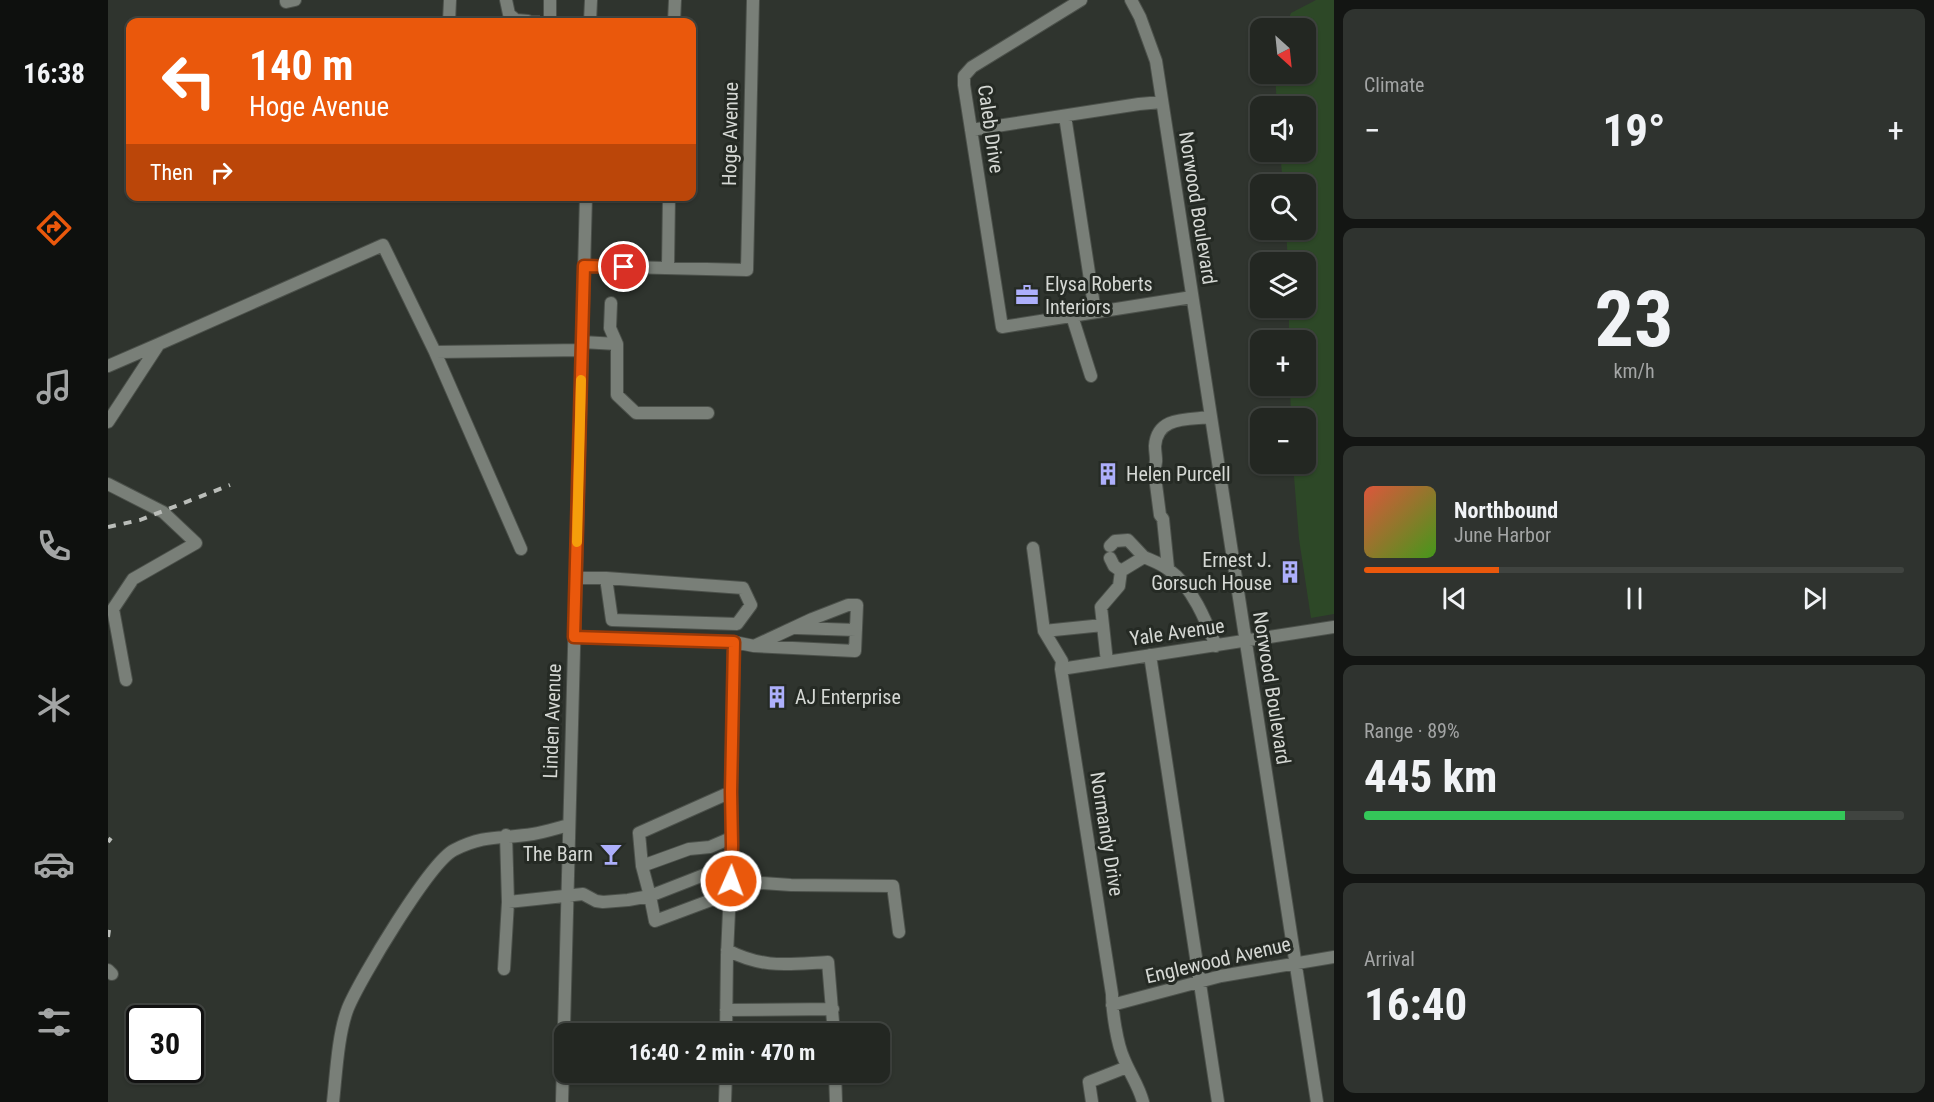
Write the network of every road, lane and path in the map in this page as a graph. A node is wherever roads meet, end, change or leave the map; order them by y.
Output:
1 (450, 0) edge
2 (506, 0) edge
3 (550, 0) edge
4 (591, 0) edge
5 (675, 0) edge
6 (753, 0) edge
7 (1082, 0) edge
8 (1131, 0) edge
9 (449, 18) edge
10 (514, 18) edge
11 (548, 18) edge
12 (590, 18) edge
13 (674, 18) edge
14 (1162, 102) junction
15 (1065, 116) junction
16 (971, 130) junction
17 (586, 201) edge
18 (669, 201) edge
19 (584, 266) junction
20 (668, 268) junction
21 (1192, 297) junction
22 (610, 303) dead end
23 (1095, 312) junction
24 (1072, 316) junction
25 (159, 344) junction
26 (617, 344) junction
27 (582, 346) junction
28 (435, 352) junction
29 (108, 366) edge
30 (1091, 376) dead end
31 (708, 413) dead end
32 (1211, 417) junction
33 (108, 422) edge
34 (108, 484) edge
35 (1033, 548) dead end
36 (521, 549) dead end
37 (1144, 557) junction
38 (1168, 568) junction
39 (1121, 571) junction
40 (576, 578) junction
41 (606, 578) junction
42 (111, 609) edge
43 (1103, 625) junction
44 (1334, 627) edge
45 (794, 628) junction
46 (856, 630) junction
47 (1044, 631) junction
48 (574, 637) junction
49 (1245, 641) junction
50 (734, 642) junction
51 (754, 646) junction
52 (1216, 646) junction
53 (1149, 655) junction
54 (1107, 662) junction
55 (1061, 669) junction
56 (126, 680) dead end
57 (731, 792) junction
58 (568, 825) junction
59 (506, 836) junction
60 (731, 838) junction
61 (732, 864) junction
62 (642, 866) junction
63 (731, 887) junction
64 (567, 896) junction
65 (651, 896) junction
66 (508, 902) junction
67 (898, 932) dead end
68 (727, 950) junction
69 (1334, 957) edge
70 (1295, 962) junction
71 (504, 969) dead end
72 (1199, 982) junction
73 (1112, 1005) junction
74 (833, 1010) junction
75 (726, 1011) junction
76 (726, 1023) edge
77 (834, 1023) edge
78 (1127, 1067) junction
79 (726, 1083) edge
80 (835, 1083) edge
81 (333, 1102) edge
82 (562, 1102) edge
83 (725, 1102) edge
84 (836, 1102) edge
85 (1092, 1102) edge
86 (1143, 1102) edge
87 (1218, 1102) edge
88 (1317, 1102) edge

1 - 9 street
2 - 10 street
3 - 11 street
4 - 12 street
5 - 13 street
6 - 20 street, Hoge Avenue
7 - 16 street, Caleb Drive
8 - 14 street, Norwood Boulevard
14 - 15 street
14 - 21 street, Norwood Boulevard
15 - 16 street
15 - 23 street
16 - 24 street, Caleb Drive
17 - 19 street, Linden Avenue
18 - 20 street
19 - 20 street
19 - 27 street, Linden Avenue
21 - 23 street
21 - 32 street, Norwood Boulevard
22 - 26 street
23 - 24 street
24 - 30 street
25 - 28 street
25 - 29 street
25 - 33 street
26 - 27 street
26 - 31 street
27 - 28 street
27 - 40 street, Linden Avenue
28 - 36 street
32 - 38 street
32 - 49 street, Norwood Boulevard
34 - 42 street
35 - 47 street
37 - 38 street
37 - 39 street
37 - 39 street
38 - 52 street
39 - 43 street
40 - 41 street
40 - 48 street, Linden Avenue
41 - 41 street
42 - 56 street
43 - 47 street
43 - 54 street
44 - 49 street, Yale Avenue
45 - 46 street
45 - 46 street
45 - 51 street
46 - 51 street
47 - 55 street, Normandy Drive
48 - 50 street
48 - 58 street, Linden Avenue
49 - 52 street, Yale Avenue
49 - 70 street, Norwood Boulevard
50 - 51 street
50 - 57 street
52 - 53 street, Yale Avenue
53 - 54 street, Yale Avenue
53 - 72 street
54 - 55 street, Yale Avenue
55 - 73 street, Normandy Drive
57 - 60 street
57 - 62 street
58 - 59 street
58 - 64 street, Linden Avenue
59 - 66 street
59 - 81 street
60 - 61 street
60 - 62 street
61 - 63 street
61 - 65 street
62 - 65 street
63 - 65 street
63 - 67 street
63 - 68 street
64 - 65 street
64 - 66 street
64 - 82 street, Linden Avenue
66 - 71 street
68 - 74 street
68 - 75 street
69 - 70 street, Englewood Avenue
70 - 72 street, Englewood Avenue
70 - 88 street, Norwood Boulevard
72 - 73 street, Englewood Avenue
72 - 87 street
73 - 78 street, Normandy Drive
74 - 75 street
74 - 77 street
75 - 76 street
78 - 85 street
78 - 86 street, Normandy Drive
79 - 83 street
80 - 84 street

